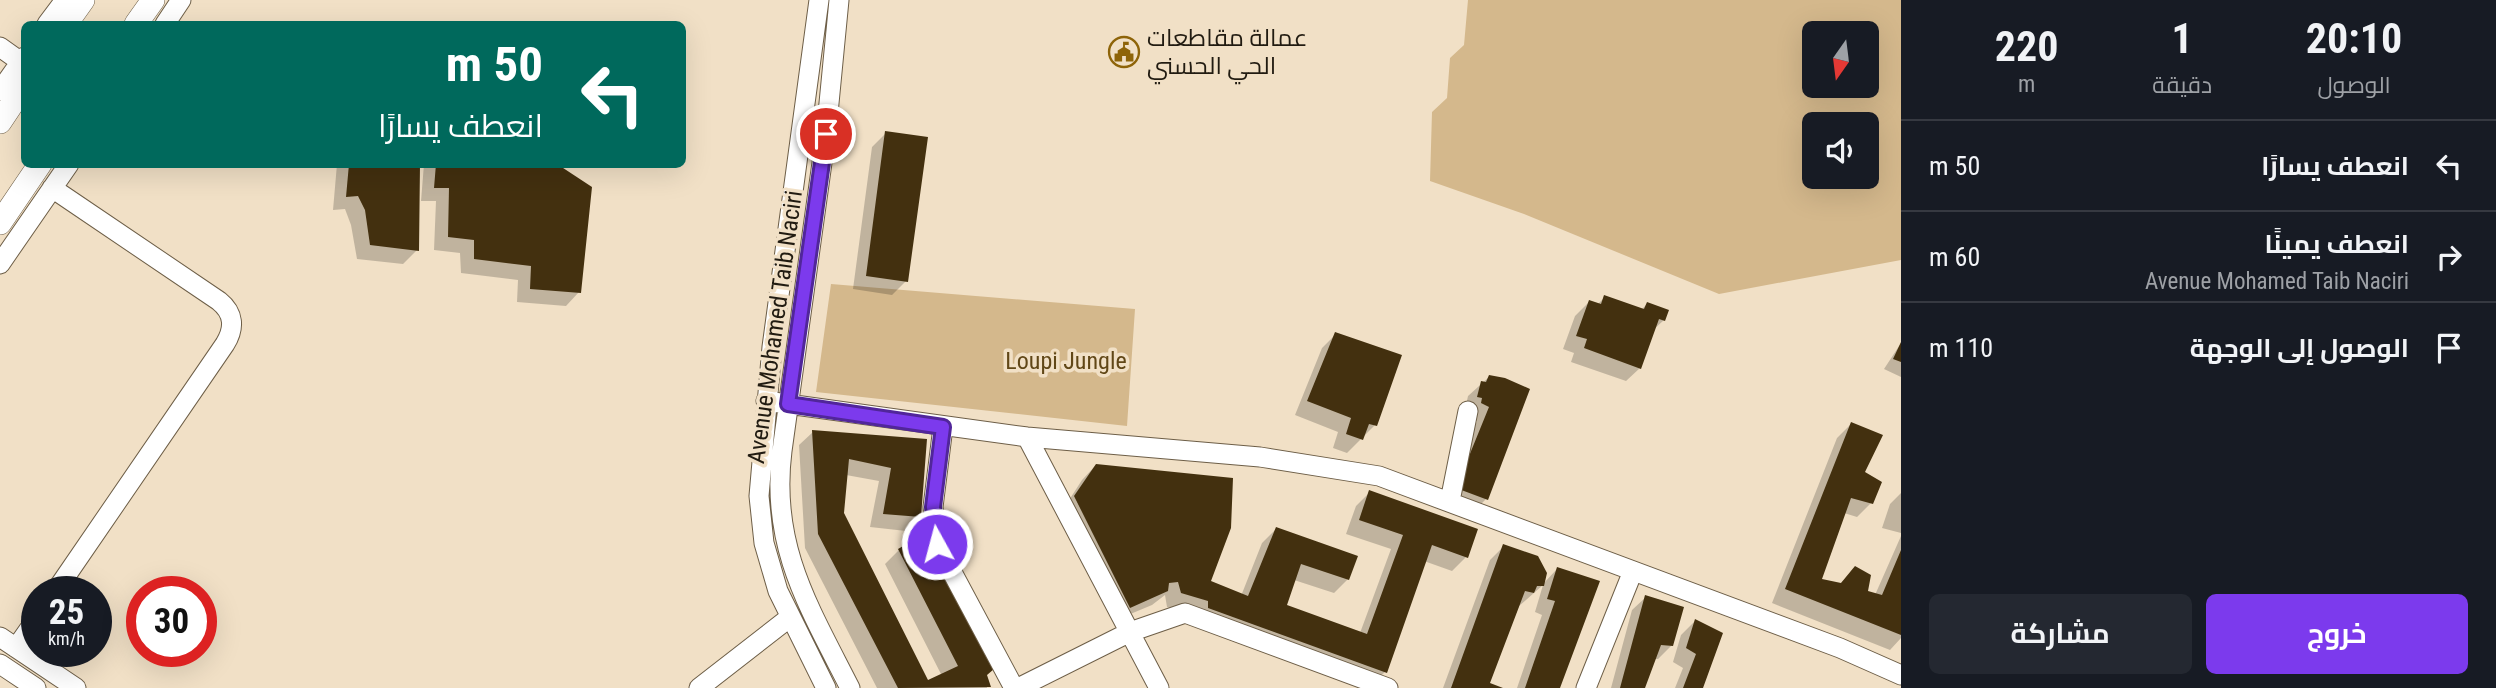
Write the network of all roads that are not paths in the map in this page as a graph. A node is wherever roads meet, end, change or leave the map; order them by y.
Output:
1 (65, 0) edge
2 (83, 0) edge
3 (153, 0) edge
4 (181, 0) edge
5 (819, 0) edge
6 (839, 0) edge
7 (49, 21) edge
8 (68, 21) edge
9 (138, 21) edge
10 (167, 21) edge
11 (0, 47) edge
12 (21, 58) edge
13 (21, 62) edge
14 (21, 90) edge
15 (0, 91) edge
16 (0, 122) edge
17 (37, 168) edge
18 (66, 168) edge
19 (52, 188) junction
20 (0, 223) edge
21 (0, 264) edge
22 (766, 401) junction
23 (788, 404) junction
24 (1468, 411) dead end
25 (943, 427) junction
26 (1027, 438) junction
27 (1450, 500) junction
28 (1633, 571) junction
29 (66, 576) edge
30 (789, 618) junction
31 (1130, 632) junction
32 (8, 643) edge
33 (0, 664) edge
34 (1901, 676) edge
35 (36, 688) edge
36 (76, 688) edge
37 (699, 688) edge
38 (826, 688) edge
39 (850, 688) edge
40 (1016, 688) edge
41 (1159, 688) edge
42 (1388, 688) edge
43 (1586, 688) edge

1 - 7 street
2 - 8 main road
3 - 9 main road
4 - 10 street
5 - 22 street, Avenue Mohamed Taib Naciri
6 - 23 street, Avenue Mohamed Taib Naciri
11 - 12 street
13 - 15 street
14 - 16 main road
17 - 20 main road
18 - 19 street
19 - 21 street
19 - 29 street
22 - 23 street
22 - 30 street, Avenue Mohamed Taib Naciri
23 - 25 street
23 - 39 street, Avenue Mohamed Taib Naciri
24 - 27 street
25 - 26 street
25 - 40 street
26 - 27 street
26 - 31 street
27 - 28 street
28 - 34 street
28 - 43 street
30 - 37 street
30 - 38 street, Avenue Mohamed Taib Naciri
31 - 40 street
31 - 41 street
31 - 42 street
32 - 36 street
33 - 35 street

